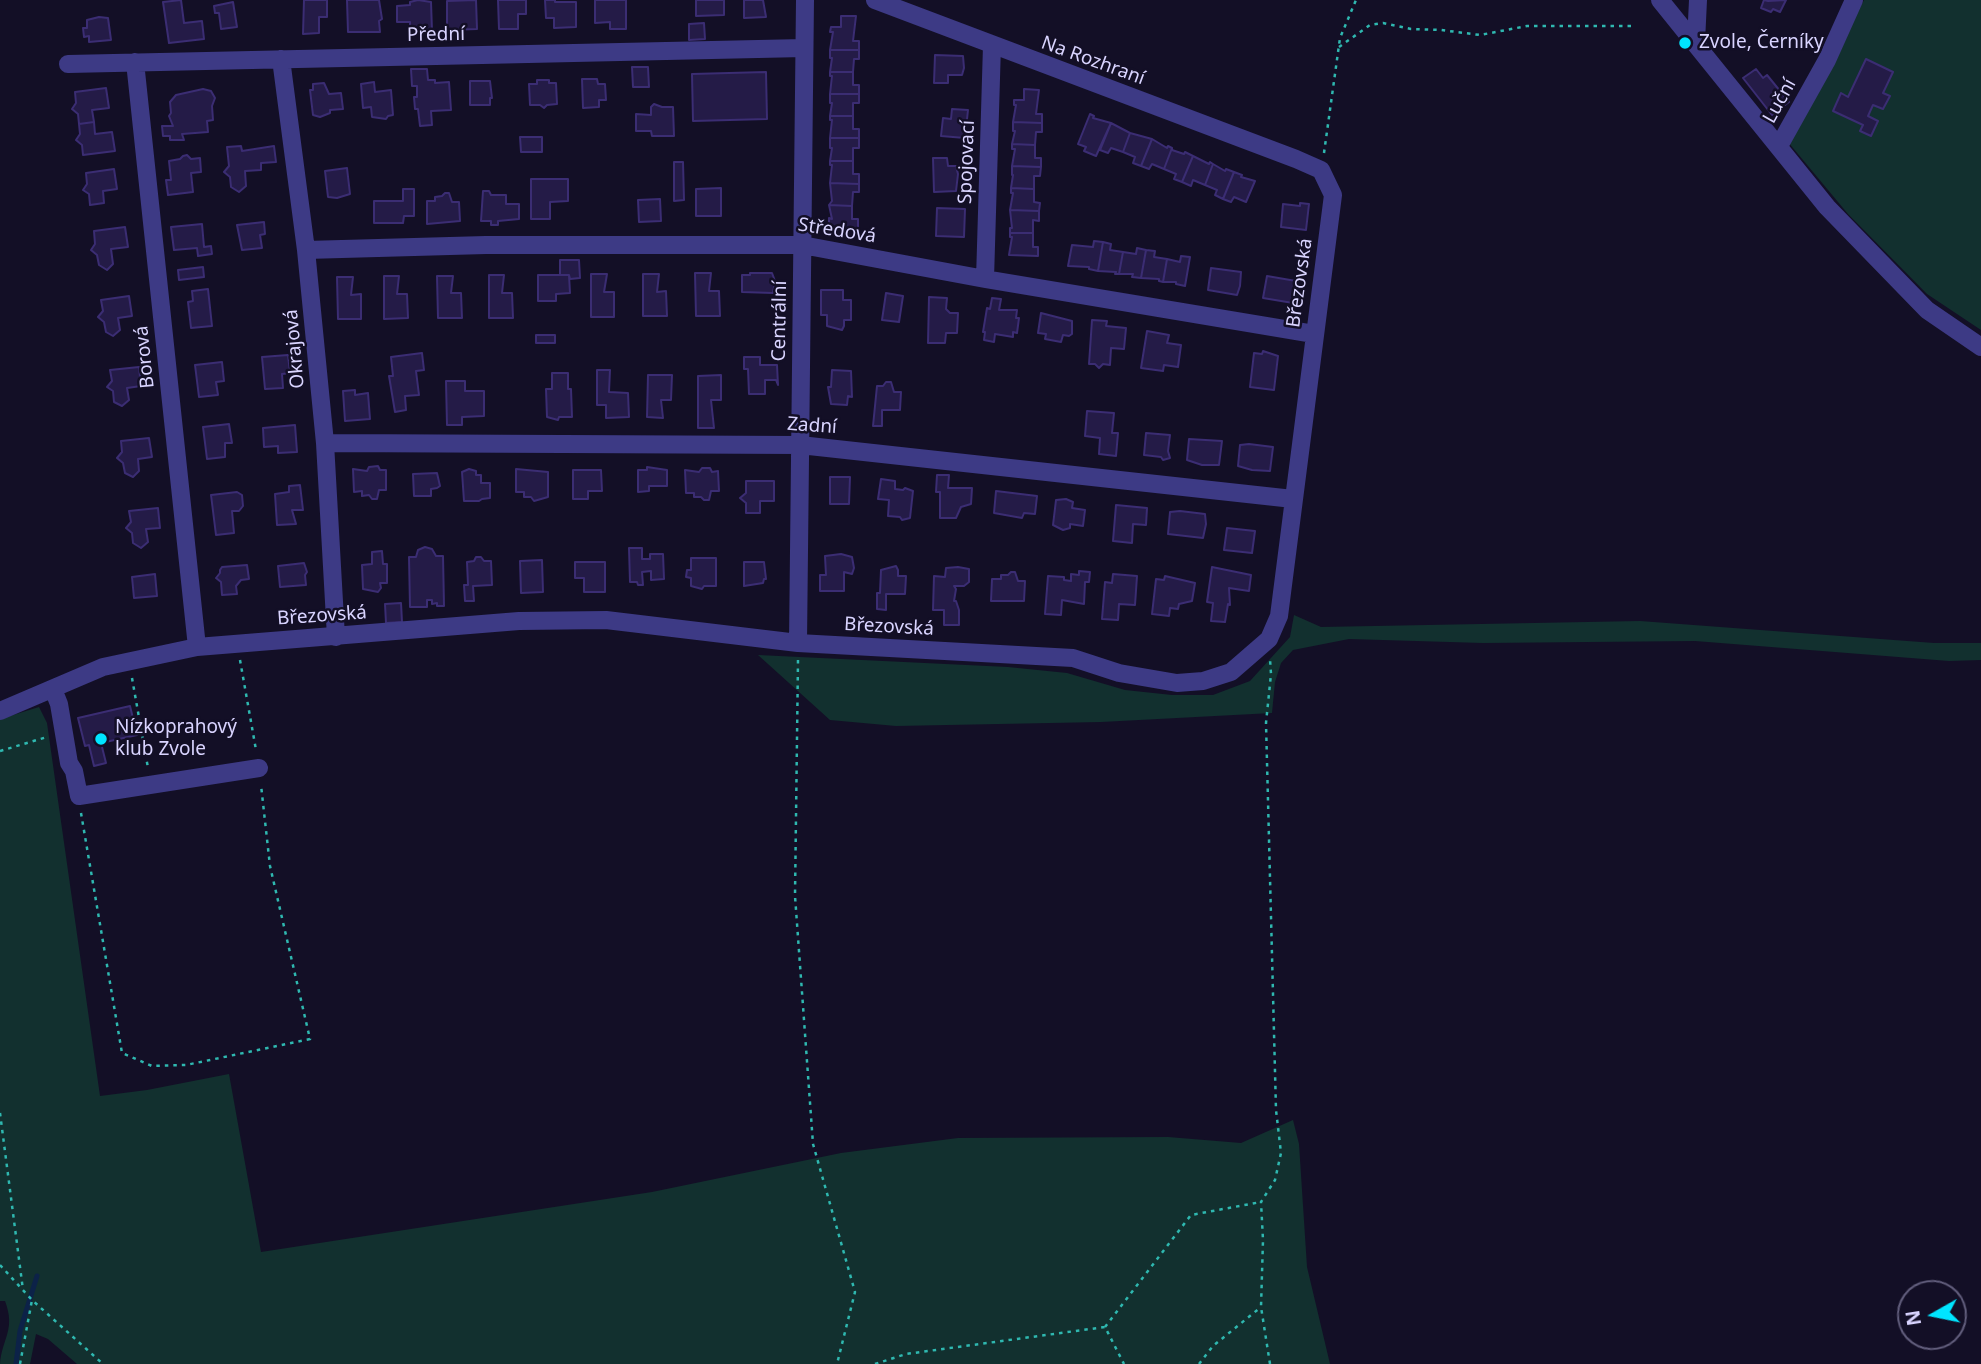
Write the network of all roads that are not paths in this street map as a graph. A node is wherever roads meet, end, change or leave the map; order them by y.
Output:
1 (805, 0) edge
2 (875, 0) edge
3 (1660, 0) edge
4 (1698, 0) edge
5 (1854, 0) edge
6 (1696, 42) junction
7 (992, 45) junction
8 (804, 48) junction
9 (281, 59) junction
10 (135, 62) junction
11 (68, 64) dead end
12 (1779, 146) junction
13 (1321, 170) joint
14 (802, 245) junction
15 (306, 250) junction
16 (985, 279) junction
17 (1314, 334) junction
18 (1981, 347) edge
19 (324, 443) junction
20 (800, 445) junction
21 (1293, 499) junction
22 (336, 637) junction
23 (798, 643) junction
24 (197, 647) junction
25 (53, 689) junction
26 (0, 711) edge
27 (259, 768) road end

1 - 8 street, Centrální
2 - 7 street, Na Rozhraní
3 - 6 street
4 - 6 street
5 - 12 street, Luční
6 - 12 street
7 - 13 street, Na Rozhraní
7 - 16 street, Spojovací
8 - 9 street, Přední
8 - 14 street, Centrální
9 - 10 street, Přední
9 - 15 street, Okrajová
10 - 11 street, Přední
10 - 24 street, Borová
12 - 18 street
13 - 17 street, Březovská
14 - 15 street, Středová
14 - 16 street, Středová
14 - 20 street, Centrální
15 - 19 street, Okrajová
16 - 17 street, Středová
17 - 21 street, Březovská
19 - 20 street, Zadní
19 - 22 street, Okrajová
20 - 21 street, Zadní
20 - 23 street, Centrální
21 - 23 street, Březovská
22 - 23 street, Březovská
22 - 24 street, Březovská
24 - 25 street, Březovská
25 - 26 street, Březovská
25 - 27 street

